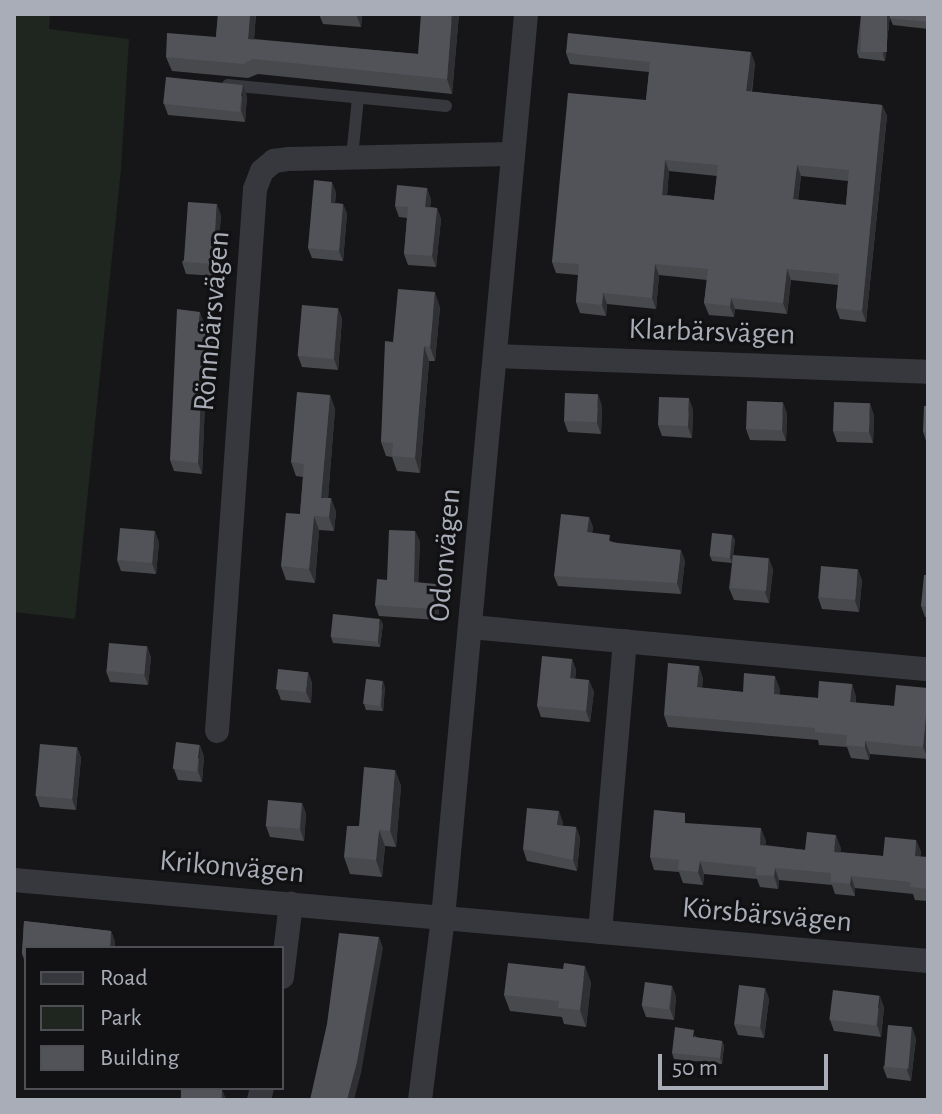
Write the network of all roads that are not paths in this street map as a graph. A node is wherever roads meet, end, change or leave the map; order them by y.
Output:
1 (526, 14) edge
2 (217, 84) edge
3 (358, 98) junction
4 (446, 106) dead end
5 (512, 154) junction
6 (352, 157) junction
7 (495, 356) junction
8 (928, 372) edge
9 (471, 627) junction
10 (625, 641) junction
11 (928, 669) edge
12 (217, 731) dead end
13 (14, 880) edge
14 (291, 904) junction
15 (443, 918) junction
16 (600, 932) junction
17 (284, 961) edge
18 (928, 961) edge
19 (420, 1100) edge

1 - 5 street, Odonvägen
2 - 3 lane
3 - 4 lane
3 - 6 lane
5 - 6 street, Rönnbärsvägen
5 - 7 street, Odonvägen
6 - 12 street, Rönnbärsvägen
7 - 8 street, Klarbärsvägen
7 - 9 street, Odonvägen
9 - 10 street
9 - 15 street, Odonvägen
10 - 11 street
10 - 16 street
13 - 14 street, Krikonvägen
14 - 15 street, Krikonvägen
14 - 17 street
15 - 16 street, Körsbärsvägen
15 - 19 street, Odonvägen
16 - 18 street, Körsbärsvägen

